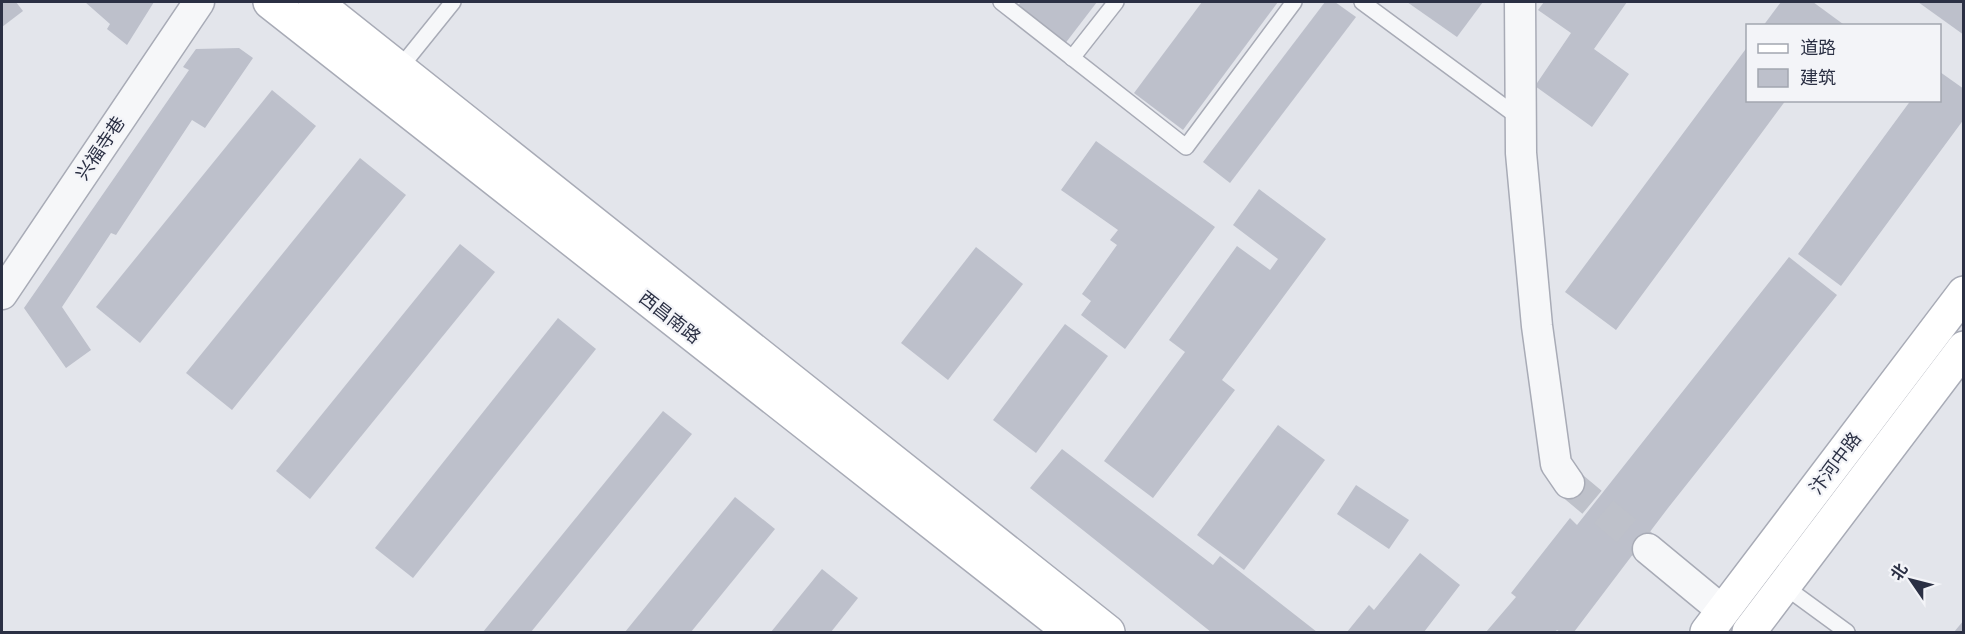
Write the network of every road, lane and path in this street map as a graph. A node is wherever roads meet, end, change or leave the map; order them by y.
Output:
1 (199, 2) edge
2 (270, 2) edge
3 (315, 2) edge
4 (453, 2) edge
5 (1001, 2) edge
6 (1116, 2) edge
7 (1294, 2) edge
8 (1362, 2) edge
9 (1520, 2) edge
10 (1072, 58) junction
11 (399, 69) junction
12 (1521, 118) junction
13 (1964, 293) edge
14 (2, 294) edge
15 (1930, 337) junction
16 (1961, 356) edge
17 (1569, 483) tunnel mouth
18 (1648, 549) tunnel mouth
19 (1784, 586) junction
20 (1715, 622) edge
21 (1071, 633) edge
22 (1108, 633) edge
23 (1749, 633) edge
24 (1847, 633) edge

1 - 14 street, 兴福寺巷
2 - 21 street, 西昌南路
3 - 11 street, 西昌南路
4 - 11 lane
5 - 10 lane
6 - 10 lane
7 - 10 lane
8 - 12 lane
9 - 12 street
11 - 22 street, 西昌南路
12 - 17 street
13 - 15 street, 汴河中路
15 - 16 street
15 - 20 street, 汴河中路
16 - 19 street, 汴河中路
18 - 20 street
19 - 23 street, 汴河中路
19 - 24 lane

